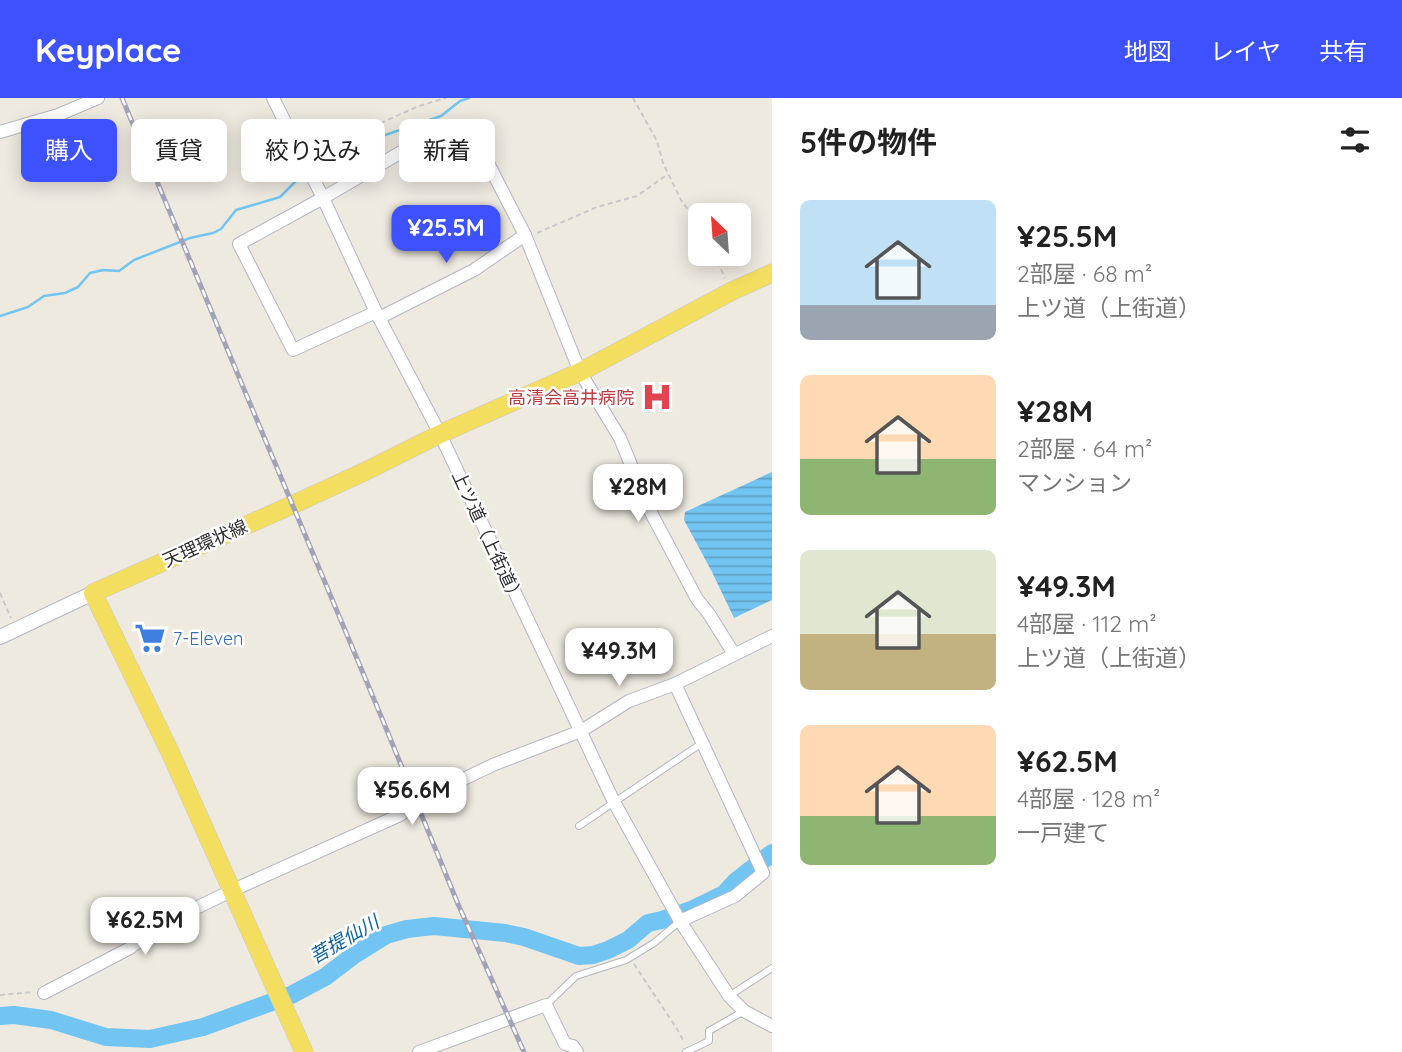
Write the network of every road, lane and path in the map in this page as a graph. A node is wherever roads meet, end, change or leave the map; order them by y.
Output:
1 (98, 98) edge
2 (273, 98) edge
3 (446, 98) edge
4 (633, 98) edge
5 (385, 121) edge
6 (0, 132) edge
7 (668, 174) junction
8 (323, 198) junction
9 (688, 210) edge
10 (526, 236) junction
11 (720, 266) edge
12 (772, 273) edge
13 (732, 291) junction
14 (378, 315) junction
15 (580, 372) junction
16 (440, 434) junction
17 (0, 593) edge
18 (93, 593) junction
19 (16, 629) junction
20 (772, 636) edge
21 (0, 637) edge
22 (734, 654) junction
23 (675, 684) junction
24 (581, 731) junction
25 (703, 743) junction
26 (614, 802) junction
27 (579, 826) dead end
28 (767, 877) edge
29 (231, 891) junction
30 (680, 921) junction
31 (630, 958) junction
32 (772, 968) edge
33 (44, 993) joint
34 (0, 995) edge
35 (729, 996) junction
36 (546, 1005) junction
37 (744, 1011) junction
38 (772, 1026) edge
39 (687, 1051) edge
40 (304, 1052) edge
41 (419, 1052) edge
42 (577, 1052) edge

1 - 6 street
2 - 8 street, 上ツ道（上街道）
3 - 5 path
4 - 7 path
7 - 9 path
7 - 10 path
8 - 10 street
8 - 14 street, 上ツ道（上街道）
8 - 14 street
10 - 14 street
10 - 15 street
11 - 13 path
12 - 13 main road, 天理環状線
13 - 15 main road, 天理環状線
14 - 16 street, 上ツ道（上街道）
15 - 16 main road, 天理環状線
15 - 22 street
16 - 18 main road, 天理環状線
16 - 24 street, 上ツ道（上街道）
17 - 19 path
18 - 19 street
18 - 29 main road
19 - 21 street
20 - 22 street
22 - 23 street
23 - 24 street
23 - 25 street
24 - 26 street, 上ツ道（上街道）
24 - 29 street
25 - 26 lane
25 - 28 street
26 - 27 lane
26 - 30 street, 上ツ道（上街道）
28 - 30 street
29 - 33 street
29 - 40 main road
30 - 31 lane
30 - 35 street, 上ツ道（上街道）
31 - 36 lane
31 - 39 path
32 - 35 lane
33 - 34 path
35 - 37 street, 上ツ道（上街道）
36 - 41 street
36 - 42 street
37 - 38 street, 上ツ道（上街道）
37 - 39 lane

